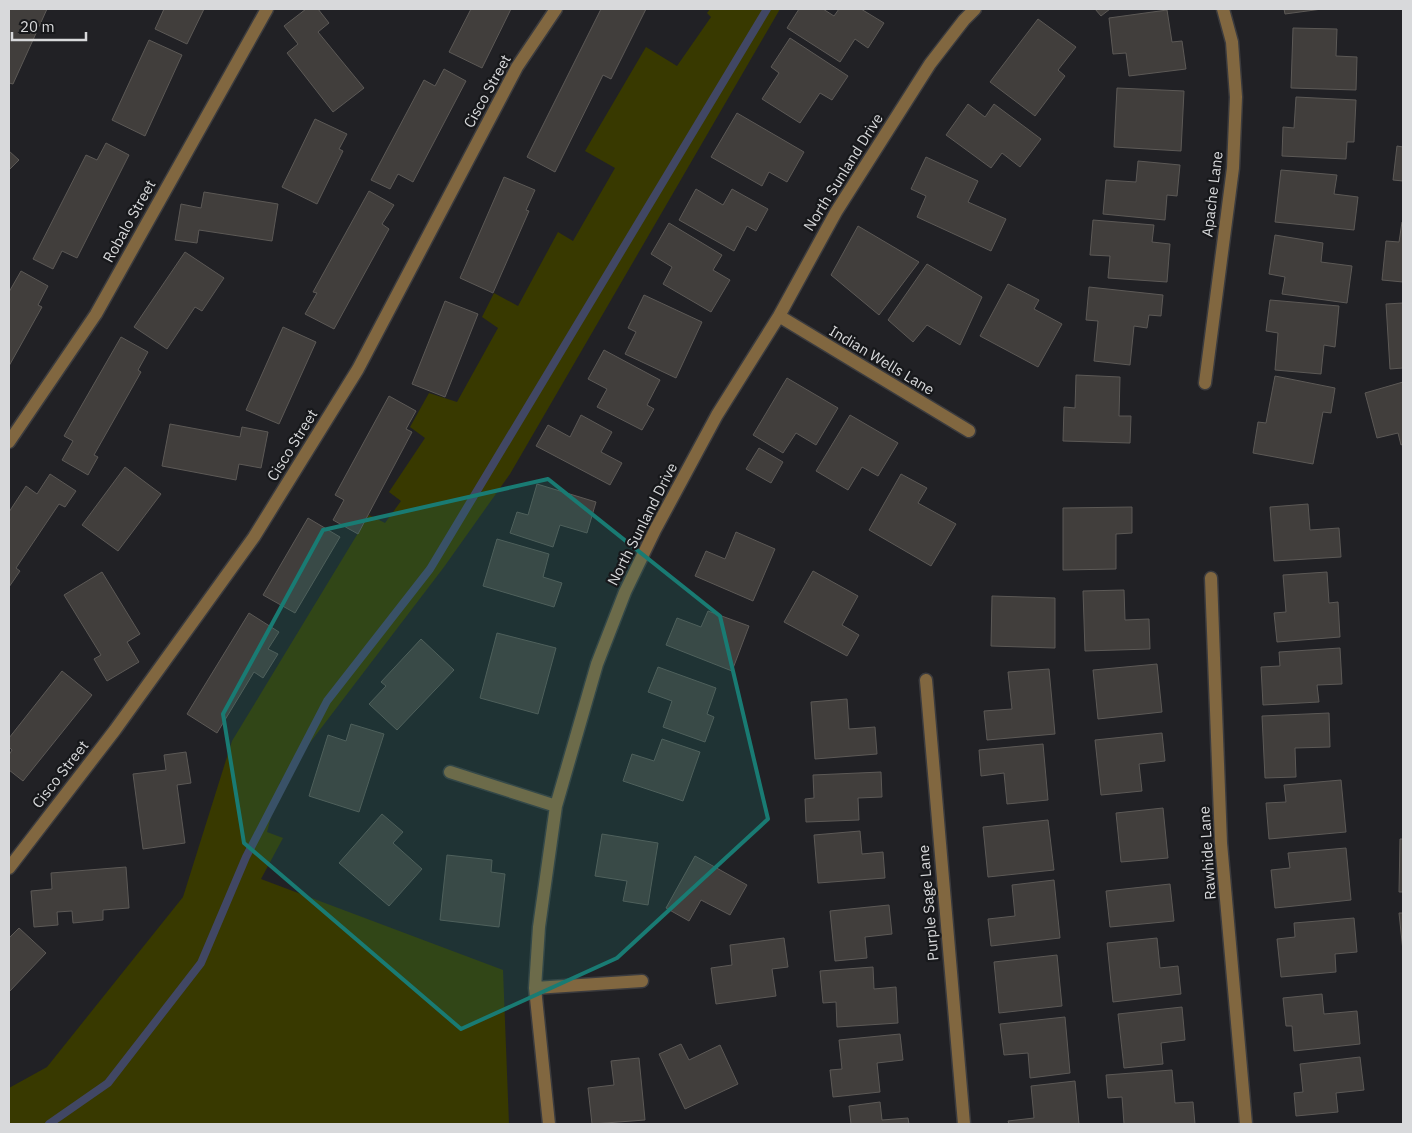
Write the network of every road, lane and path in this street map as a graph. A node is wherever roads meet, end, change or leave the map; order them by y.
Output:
1 (266, 9) edge
2 (556, 9) edge
3 (975, 9) edge
4 (1223, 9) edge
5 (778, 316) junction
6 (1205, 383) dead end
7 (969, 431) dead end
8 (9, 442) edge
9 (1211, 578) dead end
10 (926, 680) dead end
11 (450, 772) dead end
12 (556, 806) junction
13 (9, 868) edge
14 (642, 981) dead end
15 (535, 988) junction
16 (549, 1124) edge
17 (964, 1124) edge
18 (1246, 1124) edge

1 - 8 street, Robalo Street
2 - 13 street, Cisco Street
3 - 5 street, North Sunland Drive
4 - 6 street, Apache Lane
5 - 7 street, Indian Wells Lane
5 - 12 street, North Sunland Drive
9 - 18 street, Rawhide Lane
10 - 17 street, Purple Sage Lane
11 - 12 street
12 - 15 street, North Sunland Drive
14 - 15 street
15 - 16 street, North Sunland Drive

